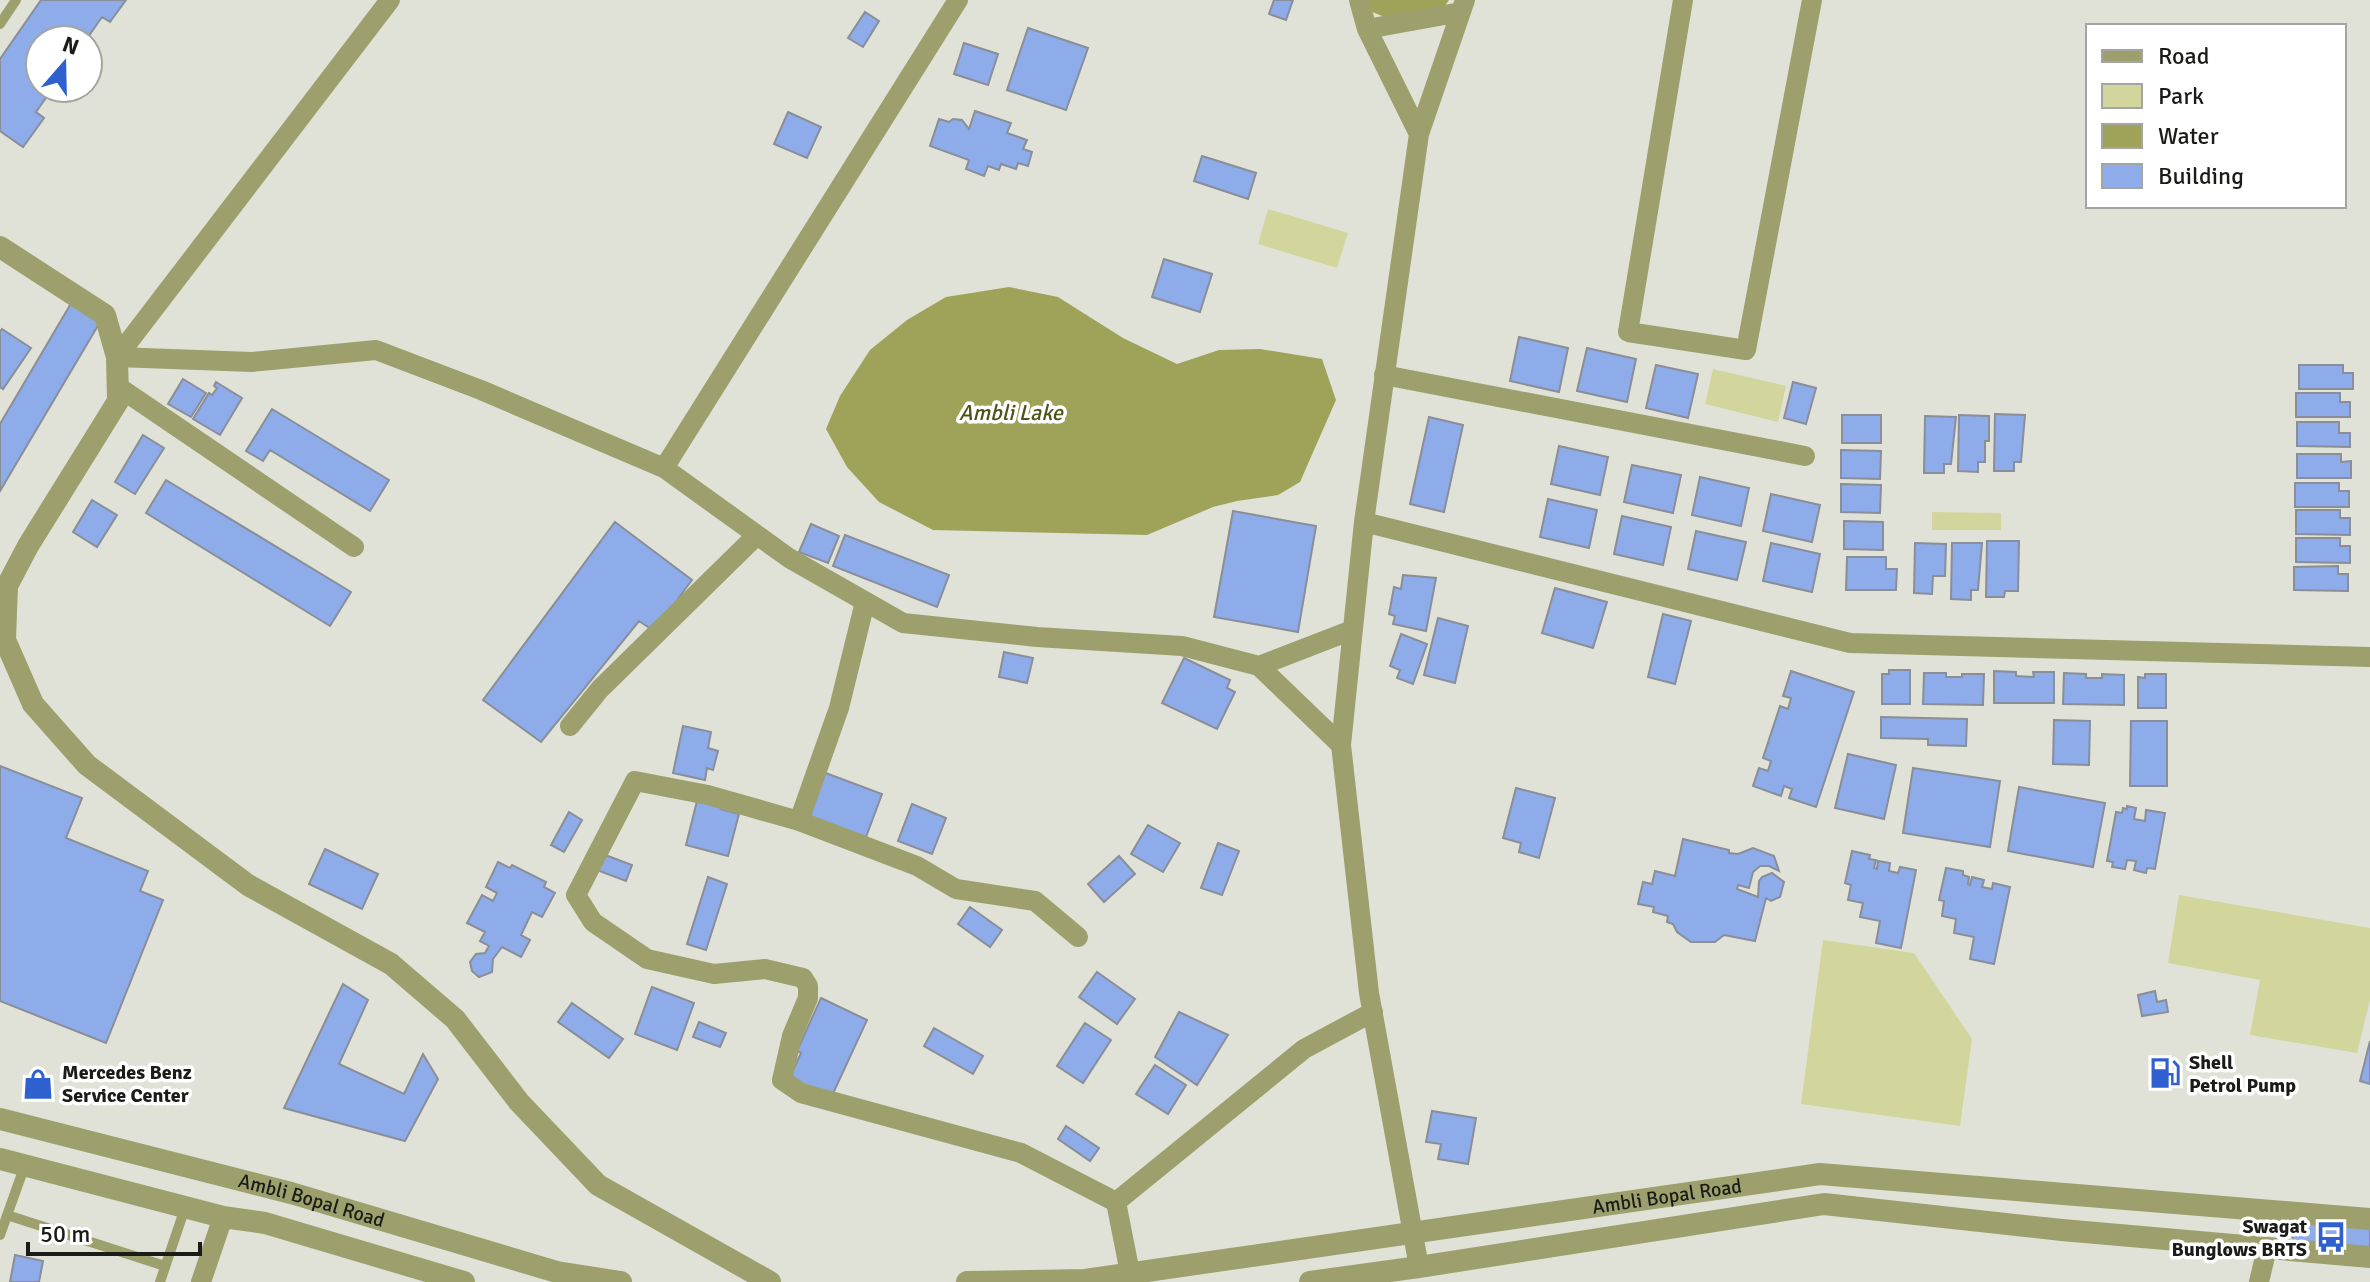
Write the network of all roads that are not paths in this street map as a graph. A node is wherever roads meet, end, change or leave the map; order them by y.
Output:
1 (16, 0) edge
2 (390, 0) edge
3 (958, 0) edge
4 (1359, 0) edge
5 (1683, 0) edge
6 (1812, 0) edge
7 (1463, 6) edge
8 (0, 24) edge
9 (1367, 29) junction
10 (1419, 134) junction
11 (0, 247) edge
12 (117, 357) junction
13 (1384, 375) junction
14 (117, 386) junction
15 (1805, 456) dead end
16 (664, 468) junction
17 (1364, 522) junction
18 (757, 535) junction
19 (354, 547) dead end
20 (3, 592) edge
21 (865, 602) junction
22 (1352, 630) junction
23 (2370, 657) edge
24 (1259, 666) junction
25 (570, 726) dead end
26 (1341, 745) junction
27 (799, 821) junction
28 (1078, 937) dead end
29 (1373, 1012) junction
30 (0, 1119) edge
31 (0, 1159) edge
32 (25, 1165) junction
33 (1116, 1202) junction
34 (185, 1208) junction
35 (7, 1215) junction
36 (223, 1217) junction
37 (2370, 1219) edge
38 (1413, 1233) junction
39 (0, 1235) edge
40 (2267, 1248) junction
41 (2370, 1257) edge
42 (165, 1266) junction
43 (1419, 1267) junction
44 (1130, 1273) junction
45 (1085, 1281) edge
46 (160, 1282) edge
47 (201, 1282) edge
48 (464, 1282) edge
49 (621, 1282) edge
50 (770, 1282) edge
51 (967, 1282) edge
52 (1310, 1282) edge
53 (2259, 1282) edge

1 - 8 lane
2 - 12 street
3 - 16 street
4 - 9 street
5 - 6 street
7 - 9 street
7 - 10 street
9 - 10 street
10 - 13 street
11 - 12 street
12 - 14 street
12 - 16 street
13 - 15 street
13 - 17 street
14 - 19 street
14 - 20 street
16 - 18 street
17 - 22 street
17 - 23 street
18 - 21 street
18 - 25 street
20 - 50 street
21 - 24 street
21 - 27 street
22 - 24 street
22 - 26 street
24 - 26 street
26 - 29 street
27 - 28 street
27 - 33 street
29 - 33 street
29 - 38 street
30 - 49 street, Ambli Bopal Road
31 - 32 street, Ambli Bopal Road
32 - 34 street, Ambli Bopal Road
32 - 35 lane
33 - 44 street
34 - 36 street, Ambli Bopal Road
34 - 42 lane
35 - 39 lane
35 - 42 lane
36 - 47 street
36 - 48 street, Ambli Bopal Road
37 - 38 street, Ambli Bopal Road
38 - 43 street
38 - 44 street, Ambli Bopal Road
40 - 41 street, Ambli Bopal Road
40 - 43 street, Ambli Bopal Road
40 - 53 street
42 - 46 lane
43 - 52 street, Ambli Bopal Road
44 - 45 street, Ambli Bopal Road
45 - 51 street, Ambli Bopal Road

